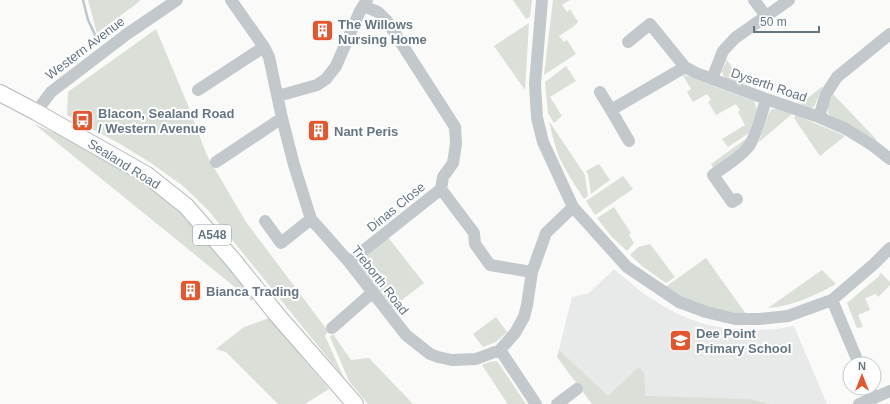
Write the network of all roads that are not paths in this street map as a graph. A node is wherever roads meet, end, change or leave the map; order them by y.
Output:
1 (177, 0) edge
2 (231, 0) edge
3 (542, 0) edge
4 (754, 0) edge
5 (789, 0) edge
6 (365, 3) edge
7 (766, 16) junction
8 (890, 34) edge
9 (628, 42) dead end
10 (264, 47) junction
11 (685, 67) junction
12 (712, 79) junction
13 (198, 90) dead end
14 (600, 92) dead end
15 (0, 93) edge
16 (278, 96) junction
17 (766, 99) junction
18 (611, 110) junction
19 (36, 112) junction
20 (819, 117) junction
21 (282, 118) junction
22 (629, 141) dead end
23 (890, 159) edge
24 (216, 162) dead end
25 (441, 189) junction
26 (737, 199) dead end
27 (572, 207) junction
28 (310, 220) junction
29 (265, 221) dead end
30 (890, 248) edge
31 (349, 262) junction
32 (532, 272) junction
33 (373, 292) junction
34 (832, 300) junction
35 (332, 328) dead end
36 (500, 350) junction
37 (856, 356) edge
38 (577, 389) dead end
39 (868, 396) edge
40 (355, 404) edge
41 (536, 404) edge
42 (557, 404) edge
43 (859, 404) edge

1 - 19 street, Western Avenue
2 - 10 street, Treborth Road
3 - 27 street
4 - 7 street
5 - 7 street
6 - 16 street
6 - 25 street
7 - 12 street
8 - 20 street
9 - 11 street, Dyserth Road
10 - 13 street
10 - 16 street, Treborth Road
11 - 12 street, Dyserth Road
11 - 18 street
12 - 17 street, Dyserth Road
14 - 18 street
15 - 19 main road, Sealand Road / A548
16 - 21 street, Treborth Road
17 - 20 street, Dyserth Road
17 - 26 street
18 - 22 street
19 - 40 main road, Sealand Road / A548
20 - 23 street, Dyserth Road
21 - 24 street
21 - 28 street, Treborth Road
25 - 31 street, Dinas Close
25 - 32 street
27 - 32 street, Treborth Road
27 - 34 street
28 - 29 street
28 - 31 street, Treborth Road
30 - 34 street
31 - 33 street, Treborth Road
32 - 36 street, Treborth Road
33 - 35 street
33 - 36 street, Treborth Road
34 - 37 street
36 - 41 street
38 - 42 street
39 - 43 street

